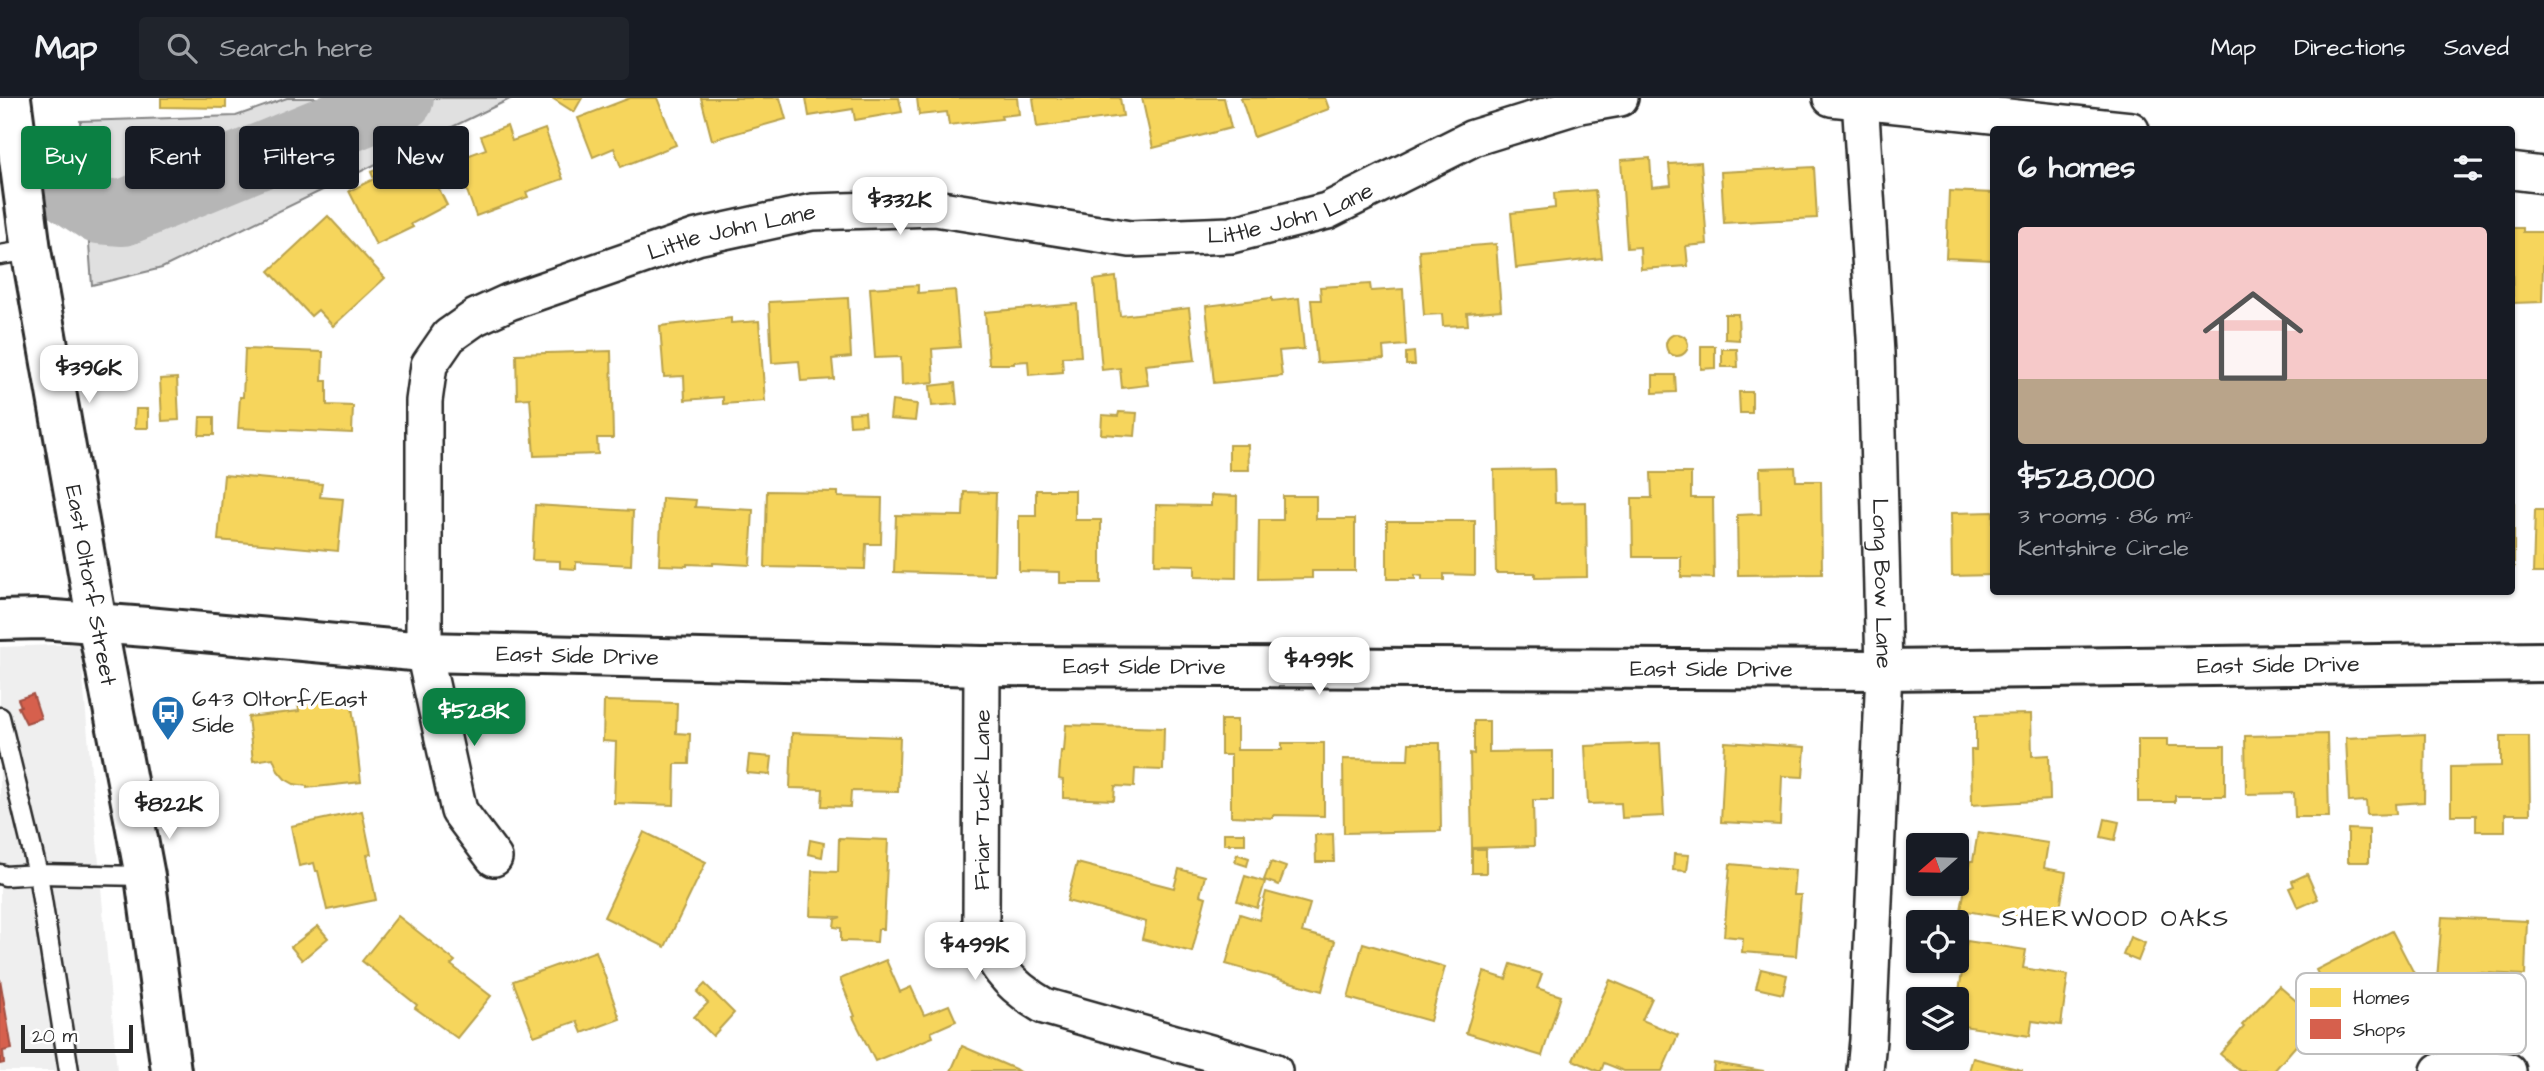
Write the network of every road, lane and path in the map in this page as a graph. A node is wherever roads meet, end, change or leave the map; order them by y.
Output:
1 (10, 98) edge
2 (1620, 98) edge
3 (1851, 99) edge
4 (2095, 126) edge
5 (2515, 171) edge
6 (2544, 175) edge
7 (16, 252) edge
8 (0, 620) edge
9 (97, 623) junction
10 (424, 653) junction
11 (2544, 662) edge
12 (982, 666) junction
13 (1884, 670) junction
14 (1, 723) edge
15 (494, 858) dead end
16 (0, 874) edge
17 (38, 874) junction
18 (145, 876) junction
19 (69, 1071) edge
20 (171, 1071) edge
21 (1274, 1071) edge
22 (1865, 1071) edge
23 (2439, 1071) edge
24 (2508, 1071) edge

1 - 7 street, East Oltorf Street
2 - 10 street, Little John Lane
3 - 4 street
3 - 13 street, Long Bow Lane
5 - 6 street
7 - 9 street, East Oltorf Street
8 - 9 street, East Side Drive
9 - 10 street, East Side Drive
9 - 18 street, East Oltorf Street
10 - 12 street, East Side Drive
10 - 15 street, Little John Lane
11 - 13 street, East Side Drive
12 - 13 street, East Side Drive
12 - 21 street, Friar Tuck Lane
13 - 22 street, Long Bow Lane
14 - 17 lane
16 - 17 lane
17 - 18 lane
17 - 19 lane
18 - 20 street, East Oltorf Street
23 - 24 street

